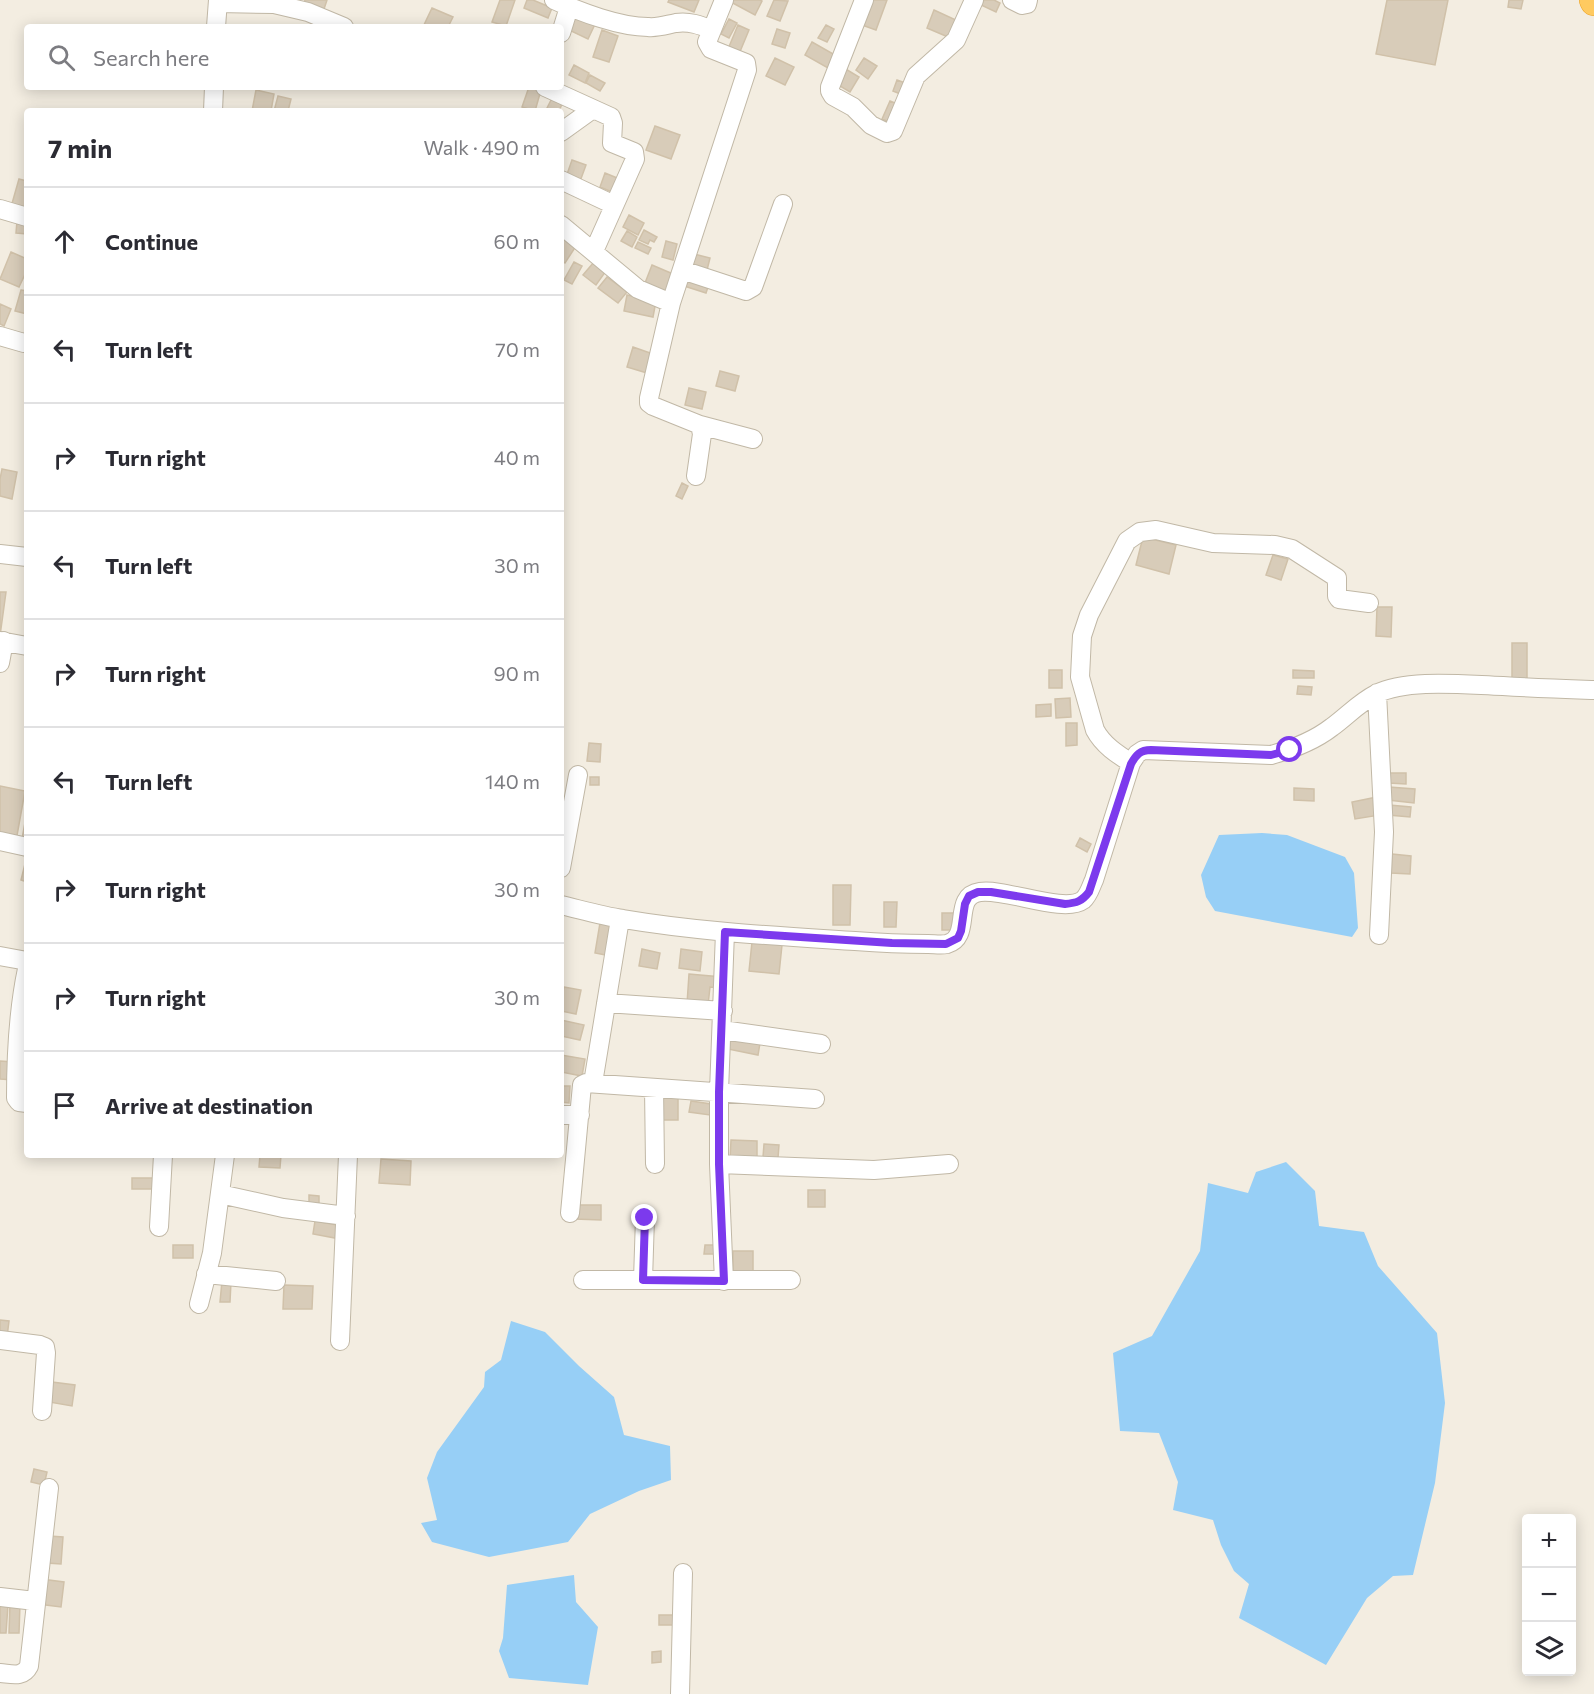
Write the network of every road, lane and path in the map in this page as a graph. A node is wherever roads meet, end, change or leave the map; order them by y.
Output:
1 (724, 0) edge
2 (864, 0) edge
3 (974, 0) edge
4 (1012, 0) edge
5 (1028, 0) edge
6 (218, 2) edge
7 (562, 4) edge
8 (216, 24) edge
9 (337, 24) edge
10 (561, 24) edge
11 (712, 30) junction
12 (214, 90) edge
13 (551, 90) edge
14 (213, 108) edge
15 (593, 109) junction
16 (564, 130) edge
17 (564, 181) edge
18 (783, 204) dead end
19 (614, 205) junction
20 (0, 209) edge
21 (24, 216) edge
22 (564, 227) edge
23 (594, 251) junction
24 (682, 270) junction
25 (671, 303) junction
26 (0, 336) edge
27 (24, 343) edge
28 (700, 425) junction
29 (753, 439) dead end
30 (696, 476) dead end
31 (0, 554) edge
32 (24, 557) edge
33 (1369, 603) dead end
34 (2, 641) edge
35 (24, 645) edge
36 (0, 663) edge
37 (1594, 690) edge
38 (1377, 693) junction
39 (1131, 764) junction
40 (578, 776) dead end
41 (0, 841) edge
42 (24, 846) edge
43 (564, 851) edge
44 (564, 906) edge
45 (620, 919) junction
46 (725, 932) junction
47 (1379, 935) dead end
48 (0, 956) edge
49 (24, 960) edge
50 (24, 982) edge
51 (606, 1003) junction
52 (723, 1011) junction
53 (722, 1030) junction
54 (821, 1044) dead end
55 (593, 1083) junction
56 (654, 1088) junction
57 (719, 1092) junction
58 (815, 1099) dead end
59 (24, 1103) edge
60 (564, 1115) edge
61 (580, 1115) junction
62 (163, 1158) edge
63 (225, 1158) edge
64 (348, 1158) edge
65 (655, 1164) dead end
66 (719, 1164) junction
67 (949, 1164) dead end
68 (220, 1194) junction
69 (570, 1213) dead end
70 (346, 1216) junction
71 (645, 1218) dead end
72 (159, 1227) dead end
73 (206, 1274) junction
74 (583, 1280) dead end
75 (643, 1280) junction
76 (791, 1280) dead end
77 (276, 1281) dead end
78 (724, 1281) junction
79 (199, 1304) dead end
80 (0, 1340) edge
81 (340, 1341) dead end
82 (42, 1411) dead end
83 (49, 1488) dead end
84 (683, 1572) dead end
85 (0, 1598) edge
86 (35, 1601) junction
87 (0, 1673) edge
88 (680, 1694) edge

1 - 11 street
2 - 3 street
4 - 5 street
6 - 8 street
6 - 9 street
7 - 10 street
7 - 11 street
11 - 24 street
12 - 14 street
13 - 15 street
15 - 16 street
15 - 19 street
17 - 19 street
18 - 24 street
19 - 23 street
20 - 21 street
22 - 23 street
23 - 25 street
24 - 25 street
25 - 28 street
26 - 27 street
28 - 29 street
28 - 30 street
31 - 32 street
33 - 39 street
34 - 35 street
34 - 36 street
37 - 38 street
38 - 39 street
38 - 47 street
39 - 46 street
40 - 43 street
41 - 42 street
44 - 45 street
45 - 46 street
45 - 51 street
46 - 52 street
48 - 49 street
50 - 59 street
51 - 52 street
51 - 55 street
52 - 53 street
53 - 54 street
53 - 57 street
55 - 56 street
55 - 61 street
56 - 57 street
56 - 65 street
57 - 58 street
57 - 66 street
60 - 61 street
61 - 69 street
62 - 72 street
63 - 68 street
64 - 70 street
66 - 67 street
66 - 78 street
68 - 70 street
68 - 73 street
70 - 81 street
71 - 75 street
73 - 77 street
73 - 79 street
74 - 75 street
75 - 78 street
76 - 78 street
80 - 82 street
83 - 86 street
84 - 88 street
85 - 86 street
86 - 87 street

